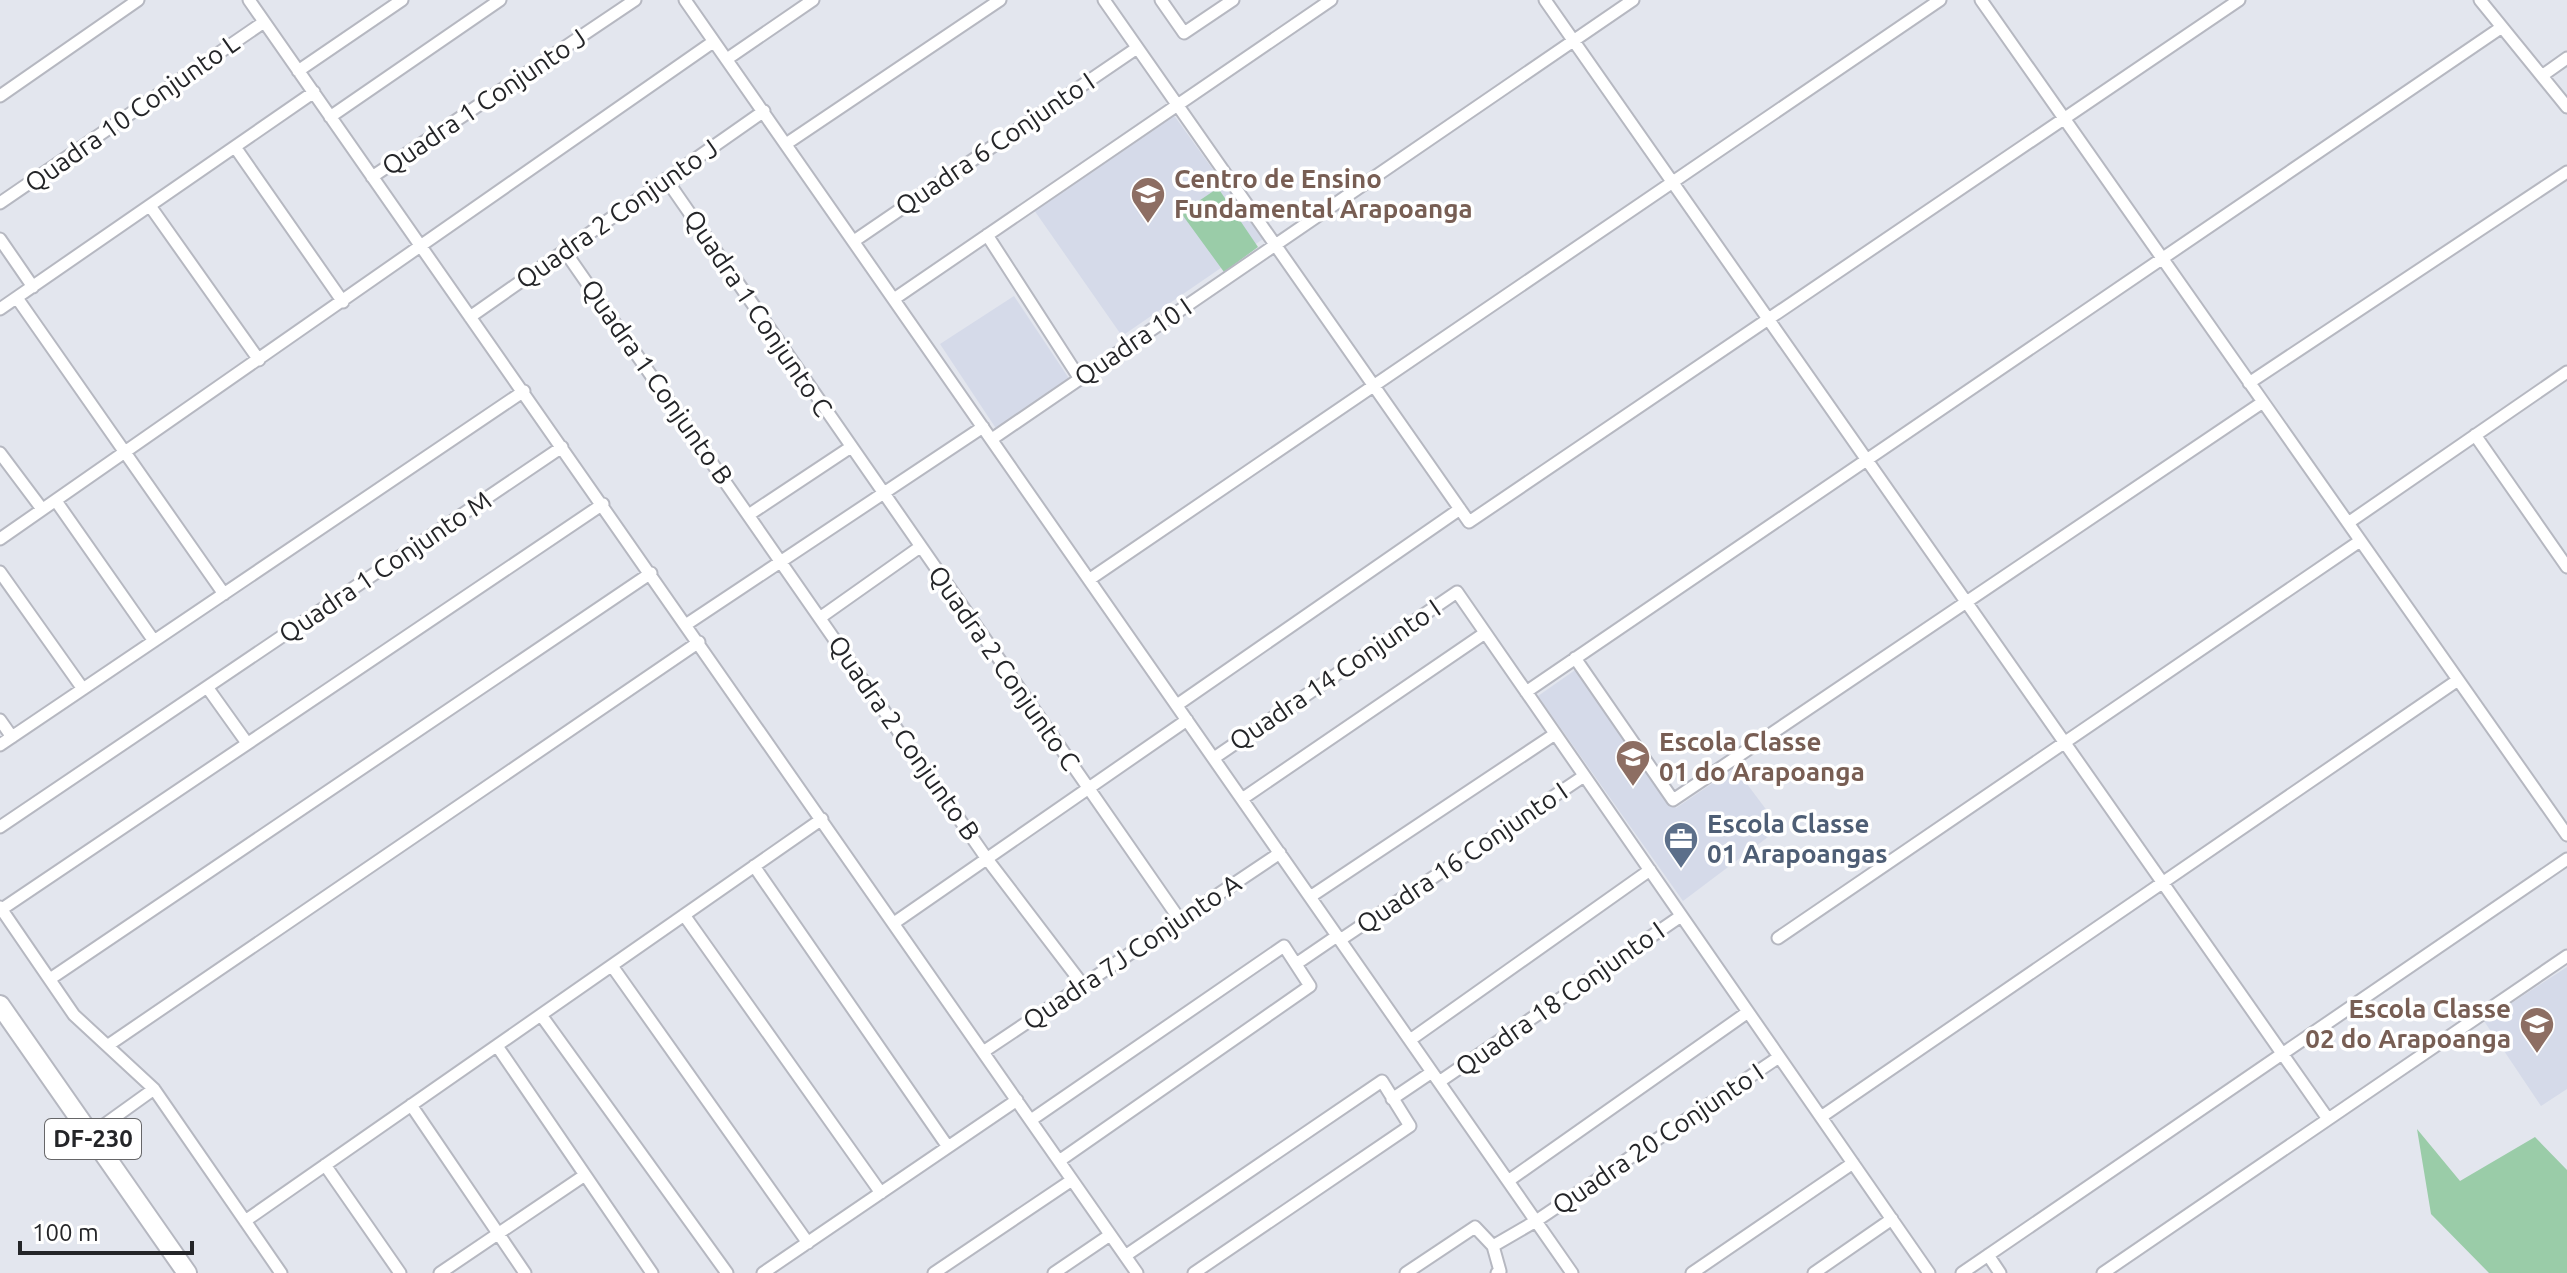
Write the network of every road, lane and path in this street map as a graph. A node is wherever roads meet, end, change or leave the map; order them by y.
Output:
1 (138, 0) edge
2 (249, 0) edge
3 (402, 0) edge
4 (500, 0) edge
5 (635, 0) edge
6 (685, 0) edge
7 (813, 0) edge
8 (1000, 0) edge
9 (1104, 0) edge
10 (1161, 0) edge
11 (1233, 0) edge
12 (1331, 0) edge
13 (1545, 0) edge
14 (1633, 0) edge
15 (1940, 0) edge
16 (1981, 0) edge
17 (2239, 0) edge
18 (2487, 2) edge
19 (264, 22) junction
20 (2502, 27) junction
21 (1573, 41) junction
22 (713, 42) junction
23 (1137, 48) junction
24 (2567, 58) edge
25 (727, 59) junction
26 (298, 71) junction
27 (2543, 75) junction
28 (314, 92) junction
29 (0, 96) edge
30 (1177, 105) junction
31 (2567, 107) edge
32 (764, 111) junction
33 (330, 117) junction
34 (2064, 119) junction
35 (786, 144) junction
36 (235, 147) junction
37 (2567, 172) edge
38 (372, 177) junction
39 (666, 179) junction
40 (1672, 183) junction
41 (0, 203) edge
42 (150, 206) junction
43 (987, 235) junction
44 (0, 239) edge
45 (854, 241) junction
46 (1275, 245) junction
47 (423, 246) junction
48 (564, 250) junction
49 (2162, 259) junction
50 (33, 287) junction
51 (17, 298) junction
52 (894, 299) junction
53 (343, 302) junction
54 (0, 309) edge
55 (470, 317) junction
56 (1768, 319) junction
57 (259, 360) junction
58 (2567, 372) edge
59 (1080, 379) junction
60 (2249, 383) junction
61 (1374, 386) junction
62 (524, 391) junction
63 (2263, 402) junction
64 (983, 427) junction
65 (2475, 435) junction
66 (992, 439) junction
67 (562, 447) junction
68 (851, 447) junction
69 (0, 453) edge
70 (125, 453) junction
71 (1866, 460) junction
72 (883, 493) junction
73 (56, 501) junction
74 (603, 504) junction
75 (42, 509) junction
76 (1460, 509) junction
77 (750, 514) junction
78 (2348, 523) junction
79 (0, 539) edge
80 (2360, 541) junction
81 (920, 547) junction
82 (782, 561) junction
83 (2567, 567) edge
84 (0, 572) edge
85 (651, 573) junction
86 (1090, 579) junction
87 (224, 594) junction
88 (1967, 603) junction
89 (821, 617) junction
90 (687, 624) junction
91 (1485, 633) junction
92 (154, 641) junction
93 (699, 642) junction
94 (1575, 658) junction
95 (2458, 680) junction
96 (207, 687) junction
97 (83, 689) junction
98 (1526, 692) junction
99 (1177, 705) junction
100 (0, 720) edge
101 (1187, 720) junction
102 (1555, 734) junction
103 (12, 737) junction
104 (2064, 742) junction
105 (247, 743) junction
106 (0, 745) edge
107 (1214, 758) junction
108 (1584, 776) junction
109 (1088, 789) junction
110 (1242, 799) junction
111 (822, 819) junction
112 (0, 827) edge
113 (2567, 835) edge
114 (1280, 853) junction
115 (987, 859) junction
116 (2567, 859) edge
117 (754, 866) junction
118 (1650, 870) junction
119 (2162, 883) junction
120 (1310, 897) junction
121 (1, 908) edge
122 (684, 915) junction
123 (1681, 916) junction
124 (1180, 920) junction
125 (894, 923) junction
126 (1339, 938) junction
127 (1778, 938) dead end
128 (2567, 956) edge
129 (1296, 964) junction
130 (612, 966) junction
131 (50, 979) junction
132 (1083, 985) junction
133 (0, 1005) edge
134 (1748, 1012) junction
135 (541, 1015) junction
136 (1410, 1040) junction
137 (110, 1044) junction
138 (497, 1046) junction
139 (983, 1052) junction
140 (2282, 1054) junction
141 (1779, 1057) junction
142 (1436, 1077) junction
143 (154, 1089) junction
144 (1392, 1099) junction
145 (1017, 1100) junction
146 (411, 1105) junction
147 (1821, 1117) junction
148 (2328, 1119) junction
149 (1031, 1120) junction
150 (90, 1135) junction
151 (948, 1147) junction
152 (1059, 1161) junction
153 (1853, 1163) junction
154 (325, 1165) junction
155 (585, 1175) junction
156 (1072, 1180) junction
157 (1508, 1181) junction
158 (881, 1193) junction
159 (1892, 1219) junction
160 (245, 1221) junction
161 (1536, 1221) junction
162 (498, 1234) junction
163 (1110, 1235) junction
164 (808, 1243) junction
165 (1493, 1246) junction
166 (1988, 1255) junction
167 (1125, 1256) junction
168 (187, 1273) edge
169 (281, 1273) edge
170 (400, 1273) edge
171 (440, 1273) edge
172 (525, 1273) edge
173 (652, 1273) edge
174 (727, 1273) edge
175 (763, 1273) edge
176 (934, 1273) edge
177 (1054, 1273) edge
178 (1137, 1273) edge
179 (1194, 1273) edge
180 (1406, 1273) edge
181 (1497, 1273) edge
182 (1572, 1273) edge
183 (1692, 1273) edge
184 (1814, 1273) edge
185 (1929, 1273) edge
186 (1962, 1273) edge
187 (2000, 1273) edge
188 (2103, 1273) edge

1 - 29 street
2 - 19 street
3 - 26 street
4 - 33 street
5 - 38 street, Quadra 1 Conjunto J
6 - 22 street
7 - 25 street
8 - 35 street
9 - 23 street
10 - 11 street
12 - 30 street
13 - 21 street
14 - 21 street, Quadra 10 I
15 - 40 street
16 - 34 street
17 - 34 street
18 - 20 street
19 - 26 street
19 - 41 street, Quadra 10 Conjunto L
20 - 27 street
20 - 49 street
21 - 40 street
21 - 46 street, Quadra 10 I
22 - 25 street
22 - 47 street
23 - 30 street
23 - 45 street, Quadra 6 Conjunto I
24 - 27 street
25 - 32 street
26 - 28 street
27 - 31 street
28 - 33 street
28 - 36 street
30 - 43 street
30 - 46 street
32 - 35 street
32 - 39 street, Quadra 2 Conjunto J
33 - 38 street
34 - 49 street
34 - 56 street
35 - 45 street
36 - 42 street
36 - 53 street
37 - 60 street
38 - 47 street
39 - 48 street, Quadra 2 Conjunto J
39 - 68 street, Quadra 1 Conjunto C
40 - 56 street
40 - 61 street
42 - 50 street
42 - 57 street
43 - 52 street
43 - 59 street
44 - 50 street
45 - 52 street
46 - 59 street, Quadra 10 I
46 - 61 street
47 - 53 street
47 - 55 street
48 - 55 street, Quadra 2 Conjunto J
48 - 77 street, Quadra 1 Conjunto B
49 - 60 street
49 - 71 street
50 - 51 street
51 - 54 street
51 - 70 street
52 - 64 street
53 - 57 street
55 - 62 street
56 - 71 street
56 - 76 street
57 - 70 street
58 - 65 street
59 - 66 street, Quadra 10 I
60 - 63 street
61 - 76 street
61 - 86 street
62 - 67 street
62 - 87 street
63 - 78 street
63 - 88 street
64 - 66 street
64 - 72 street
65 - 78 street
65 - 83 street
66 - 86 street
67 - 74 street
67 - 96 street, Quadra 1 Conjunto M
68 - 72 street, Quadra 1 Conjunto C
68 - 77 street
69 - 75 street
70 - 73 street
70 - 87 street
71 - 88 street
71 - 94 street
72 - 81 street, Quadra 2 Conjunto C
72 - 82 street
73 - 75 street
73 - 92 street
74 - 85 street
74 - 105 street
75 - 79 street
76 - 99 street
77 - 82 street, Quadra 1 Conjunto B
78 - 80 street
80 - 95 street
80 - 104 street
81 - 89 street
81 - 109 street, Quadra 2 Conjunto C
82 - 89 street, Quadra 2 Conjunto B
82 - 90 street
84 - 97 street
85 - 90 street
85 - 131 street
86 - 99 street
87 - 92 street
88 - 94 street
88 - 104 street
89 - 115 street, Quadra 2 Conjunto B
90 - 93 street
91 - 98 street
91 - 107 street, Quadra 14 Conjunto I
91 - 110 street, Quadra 14 Conjunto I
92 - 97 street
93 - 111 street
93 - 137 street
94 - 98 street
95 - 113 street
95 - 119 street
96 - 105 street
96 - 112 street, Quadra 1 Conjunto M
97 - 103 street
98 - 102 street
99 - 101 street
100 - 103 street
101 - 107 street
101 - 109 street
102 - 108 street
102 - 120 street, Quadra 16 Conjunto I
103 - 106 street
104 - 119 street
104 - 127 street
105 - 121 street
107 - 110 street
108 - 118 street
108 - 126 street, Quadra 16 Conjunto I
109 - 115 street
109 - 124 street, Quadra 2 Conjunto C
110 - 114 street
111 - 117 street
111 - 125 street
114 - 120 street
114 - 124 street, Quadra 7J Conjunto A
115 - 125 street
115 - 132 street, Quadra 2 Conjunto B
116 - 140 street
117 - 122 street
117 - 151 street
118 - 123 street
118 - 136 street, Quadra 18 Conjunto I
119 - 140 street
119 - 147 street
120 - 126 street
121 - 131 street
122 - 130 street
122 - 158 street
123 - 134 street
123 - 142 street, Quadra 18 Conjunto I
124 - 132 street, Quadra 7J Conjunto A
125 - 139 street
126 - 129 street, Quadra 16 Conjunto I
126 - 136 street
128 - 148 street
129 - 149 street
129 - 152 street
130 - 135 street
130 - 164 street
131 - 137 street
132 - 139 street, Quadra 7J Conjunto A
133 - 150 main road, DF-230 / DF-230
134 - 141 street
134 - 157 street, Quadra 20 Conjunto I
135 - 138 street
135 - 174 street
136 - 142 street
137 - 143 street
138 - 146 street
138 - 155 street
139 - 145 street
140 - 148 street
140 - 166 street
141 - 147 street
141 - 161 street, Quadra 20 Conjunto I
142 - 144 street, Quadra 18 Conjunto I
142 - 157 street
143 - 150 street
143 - 160 street
144 - 167 street
144 - 179 street
145 - 149 street
145 - 151 street
146 - 154 street
146 - 162 street
147 - 153 street
148 - 188 street
149 - 152 street
150 - 168 main road, DF-230 / DF-230
151 - 158 street
152 - 156 street
153 - 159 street
153 - 183 street
154 - 160 street
154 - 170 street
155 - 162 street
155 - 173 street
156 - 163 street
156 - 176 street
157 - 161 street
158 - 164 street
159 - 184 street
159 - 185 street
160 - 169 street
161 - 165 street, Quadra 20 Conjunto I
161 - 182 street
162 - 171 street
162 - 172 street
163 - 167 street
163 - 177 street
164 - 175 street
165 - 180 street
165 - 181 street
166 - 186 street
166 - 187 street
167 - 178 street

